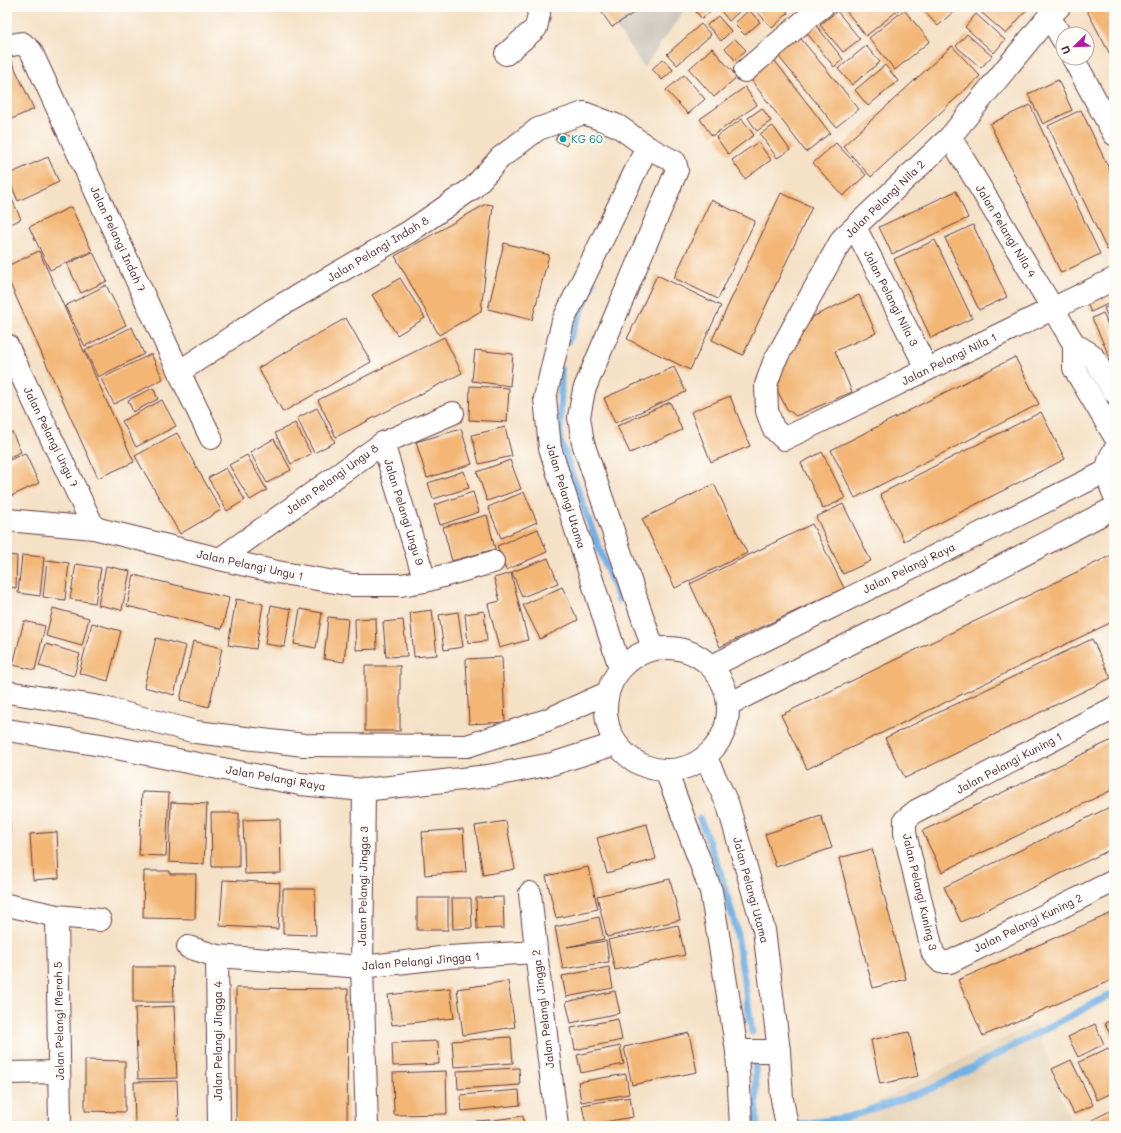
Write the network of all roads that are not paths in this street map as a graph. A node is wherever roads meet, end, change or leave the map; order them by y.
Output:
1 (537, 7) edge
2 (822, 7) edge
3 (1054, 11) edge
4 (1059, 26) edge
5 (15, 44) edge
6 (506, 54) dead end
7 (1077, 66) edge
8 (745, 71) dead end
9 (1114, 134) edge
10 (950, 137) junction
11 (647, 147) junction
12 (854, 227) junction
13 (1114, 279) edge
14 (1057, 317) junction
15 (1074, 344) junction
16 (7, 345) edge
17 (927, 369) junction
18 (179, 372) junction
19 (1114, 392) edge
20 (453, 413) dead end
21 (1114, 435) edge
22 (211, 438) dead end
23 (784, 438) joint
24 (383, 443) junction
25 (1114, 451) edge
26 (1107, 471) junction
27 (1114, 494) edge
28 (1114, 508) edge
29 (7, 520) edge
30 (94, 528) junction
31 (220, 559) junction
32 (492, 562) dead end
33 (425, 581) junction
34 (653, 648) junction
35 (712, 666) junction
36 (620, 668) junction
37 (7, 692) edge
38 (607, 693) junction
39 (729, 704) junction
40 (1114, 708) edge
41 (7, 730) edge
42 (615, 744) junction
43 (706, 758) junction
44 (666, 771) junction
45 (364, 790) junction
46 (905, 820) joint
47 (1114, 881) edge
48 (530, 892) dead end
49 (7, 905) edge
50 (57, 916) junction
51 (100, 920) dead end
52 (188, 946) dead end
53 (536, 952) junction
54 (217, 956) junction
55 (941, 962) joint
56 (362, 967) junction
57 (779, 1050) junction
58 (737, 1051) junction
59 (59, 1072) junction
60 (7, 1073) edge
61 (60, 1126) edge
62 (218, 1126) edge
63 (367, 1126) edge
64 (557, 1126) edge
65 (741, 1126) edge
66 (787, 1126) edge

1 - 6 street
2 - 8 street
3 - 4 street
3 - 10 street, Jalan Pelangi Nila 2
5 - 18 street, Jalan Pelangi Indah 7
7 - 9 street
10 - 12 street, Jalan Pelangi Nila 2
10 - 14 street, Jalan Pelangi Nila 4
11 - 18 street, Jalan Pelangi Indah 8
11 - 34 street, Jalan Pelangi Indah 8
11 - 36 street, Jalan Pelangi Utama
12 - 17 street, Jalan Pelangi Nila 3
12 - 23 street, Jalan Pelangi Nila 2
13 - 14 street, Jalan Pelangi Nila 1
14 - 15 street, Jalan Pelangi Nila 4
14 - 17 street, Jalan Pelangi Nila 1
15 - 19 street
15 - 21 street
16 - 30 street, Jalan Pelangi Ungu 7
17 - 23 street, Jalan Pelangi Nila 1
18 - 22 street, Jalan Pelangi Indah 7
20 - 24 street, Jalan Pelangi Ungu 8
24 - 31 street, Jalan Pelangi Ungu 8
24 - 33 street, Jalan Pelangi Ungu 9
25 - 26 street
26 - 27 street
26 - 35 street, Jalan Pelangi Raya
28 - 39 street
29 - 30 street, Jalan Pelangi Ungu 1
30 - 31 street, Jalan Pelangi Ungu 1
31 - 33 street, Jalan Pelangi Ungu 1
32 - 33 street, Jalan Pelangi Ungu 1
34 - 35 street
34 - 36 street
35 - 39 street
36 - 38 street
37 - 38 street
38 - 42 street
39 - 43 street
40 - 46 street, Jalan Pelangi Kuning 1
41 - 45 street, Jalan Pelangi Raya
42 - 44 street
42 - 45 street, Jalan Pelangi Raya
43 - 44 street
43 - 57 street, Jalan Pelangi Utama
44 - 58 street
45 - 56 street, Jalan Pelangi Jingga 3
46 - 55 street, Jalan Pelangi Kuning 3
47 - 55 street, Jalan Pelangi Kuning 2
48 - 53 street, Jalan Pelangi Jingga 2
49 - 50 street
50 - 51 street
50 - 59 street, Jalan Pelangi Merah 5
52 - 54 street, Jalan Pelangi Jingga 1
53 - 56 street, Jalan Pelangi Jingga 1
53 - 64 street, Jalan Pelangi Jingga 2
54 - 56 street, Jalan Pelangi Jingga 1
54 - 62 street, Jalan Pelangi Jingga 4
56 - 63 street, Jalan Pelangi Jingga 3
57 - 58 street
57 - 66 street, Jalan Pelangi Utama
58 - 65 street
59 - 60 street
59 - 61 street, Jalan Pelangi Merah 5

